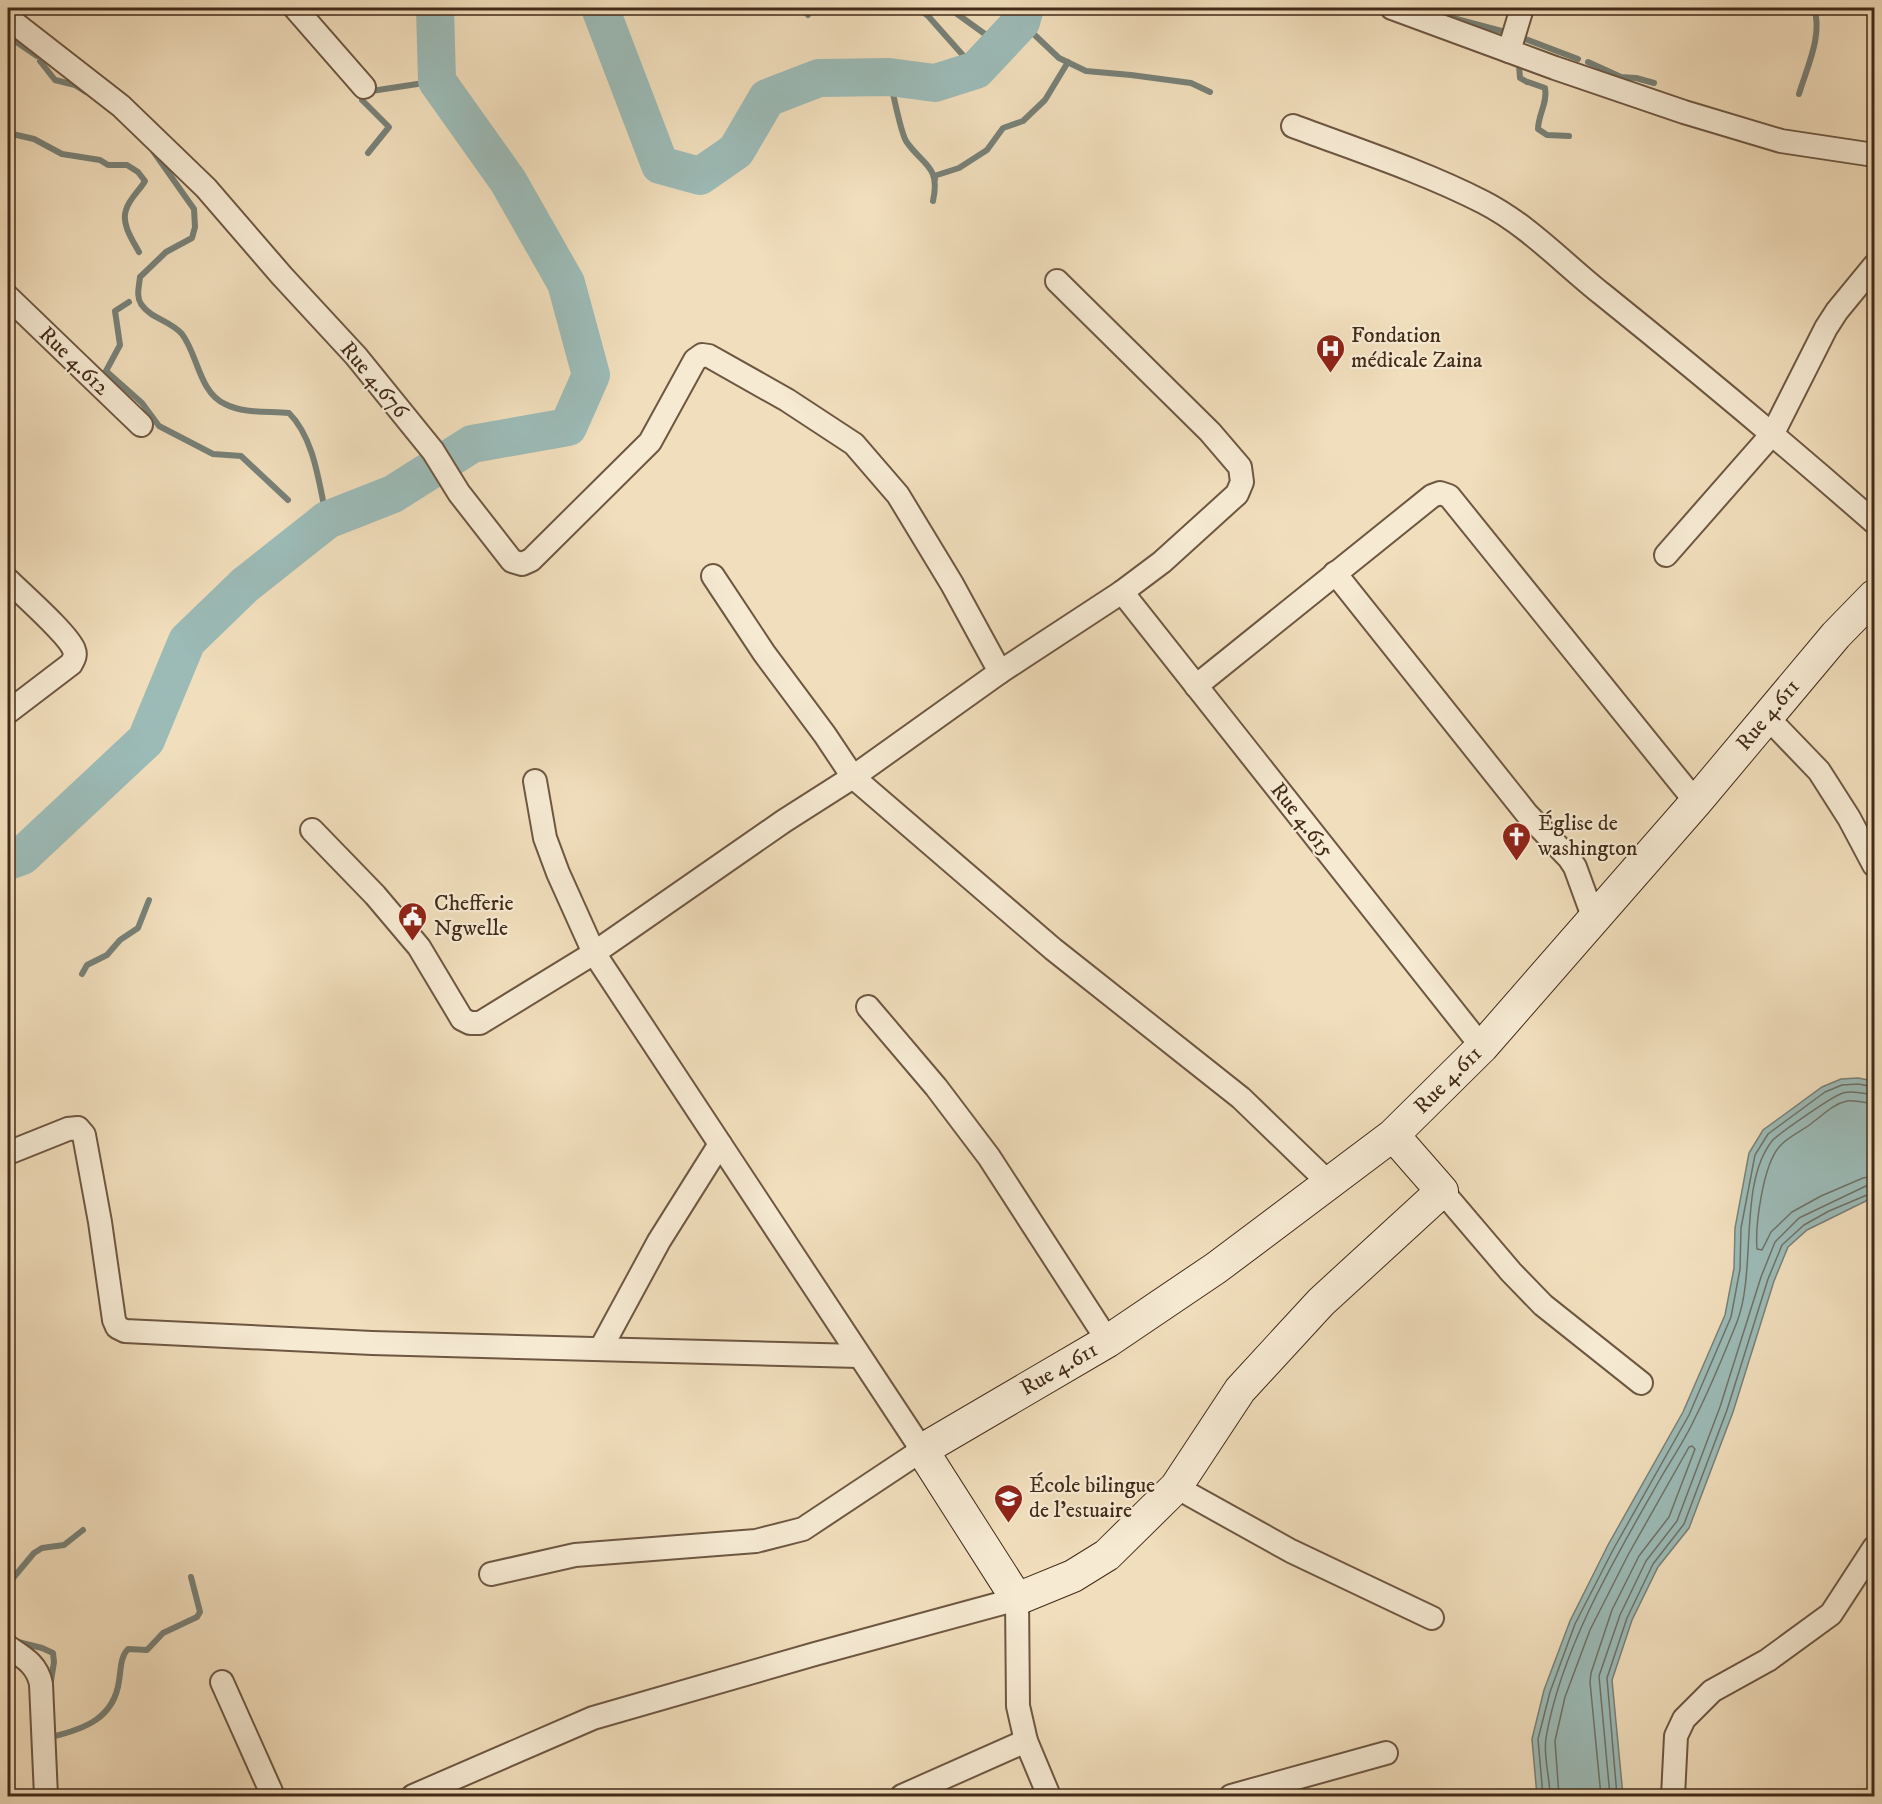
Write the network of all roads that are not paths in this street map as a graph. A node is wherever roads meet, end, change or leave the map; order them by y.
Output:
1 (295, 8) edge
2 (1392, 8) edge
3 (1522, 8) edge
4 (1446, 17) edge
5 (8, 18) edge
6 (1509, 51) junction
7 (364, 87) dead end
8 (1293, 126) dead end
9 (1875, 155) edge
10 (1875, 266) edge
11 (1057, 281) dead end
12 (8, 297) edge
13 (141, 425) dead end
14 (1773, 433) junction
15 (1875, 522) edge
16 (1666, 555) dead end
17 (1335, 573) junction
18 (713, 576) dead end
19 (8, 580) edge
20 (1122, 592) junction
21 (1875, 596) edge
22 (1000, 672) junction
23 (1196, 686) junction
24 (8, 712) edge
25 (1767, 717) junction
26 (853, 777) junction
27 (535, 782) dead end
28 (1696, 802) junction
29 (312, 830) dead end
30 (1875, 865) edge
31 (1594, 919) junction
32 (594, 953) junction
33 (868, 1007) dead end
34 (1482, 1047) junction
35 (1393, 1136) junction
36 (720, 1144) junction
37 (8, 1153) edge
38 (1329, 1183) junction
39 (1442, 1191) junction
40 (1108, 1341) junction
41 (601, 1348) junction
42 (860, 1356) junction
43 (1641, 1383) dead end
44 (922, 1450) junction
45 (1176, 1487) junction
46 (1875, 1548) edge
47 (491, 1574) dead end
48 (1017, 1599) junction
49 (1432, 1618) dead end
50 (8, 1647) edge
51 (222, 1682) dead end
52 (1026, 1741) junction
53 (1386, 1753) dead end
54 (46, 1797) edge
55 (273, 1797) edge
56 (413, 1797) edge
57 (902, 1797) edge
58 (1049, 1797) edge
59 (1231, 1797) edge
60 (1673, 1797) edge

1 - 7 street
2 - 4 street
3 - 6 street
4 - 6 street
5 - 22 street, Rue 4.676
6 - 9 street
8 - 14 street
10 - 14 street
11 - 20 street
12 - 13 street, Rue 4.612
14 - 15 street
14 - 16 street
17 - 23 street
17 - 28 street
17 - 31 street
18 - 26 street
19 - 24 street
20 - 22 street
20 - 23 street, Rue 4.615
21 - 25 street, Rue 4.611
22 - 26 street
23 - 34 street, Rue 4.615
25 - 28 street, Rue 4.611
25 - 30 street
26 - 32 street
26 - 38 street
27 - 32 street
28 - 31 street, Rue 4.611
29 - 32 street
31 - 34 street, Rue 4.611
32 - 36 street
33 - 40 street
34 - 35 street, Rue 4.611
35 - 38 street, Rue 4.611
35 - 39 street
36 - 41 street
36 - 42 street
37 - 41 street
38 - 40 street, Rue 4.611
39 - 43 street
39 - 45 street
40 - 44 street, Rue 4.611
41 - 42 street
42 - 44 street
44 - 47 street
44 - 48 street
45 - 48 street
45 - 49 street
46 - 60 street
48 - 52 street
48 - 56 street
50 - 54 street
51 - 55 street
52 - 57 street
52 - 58 street
53 - 59 street

